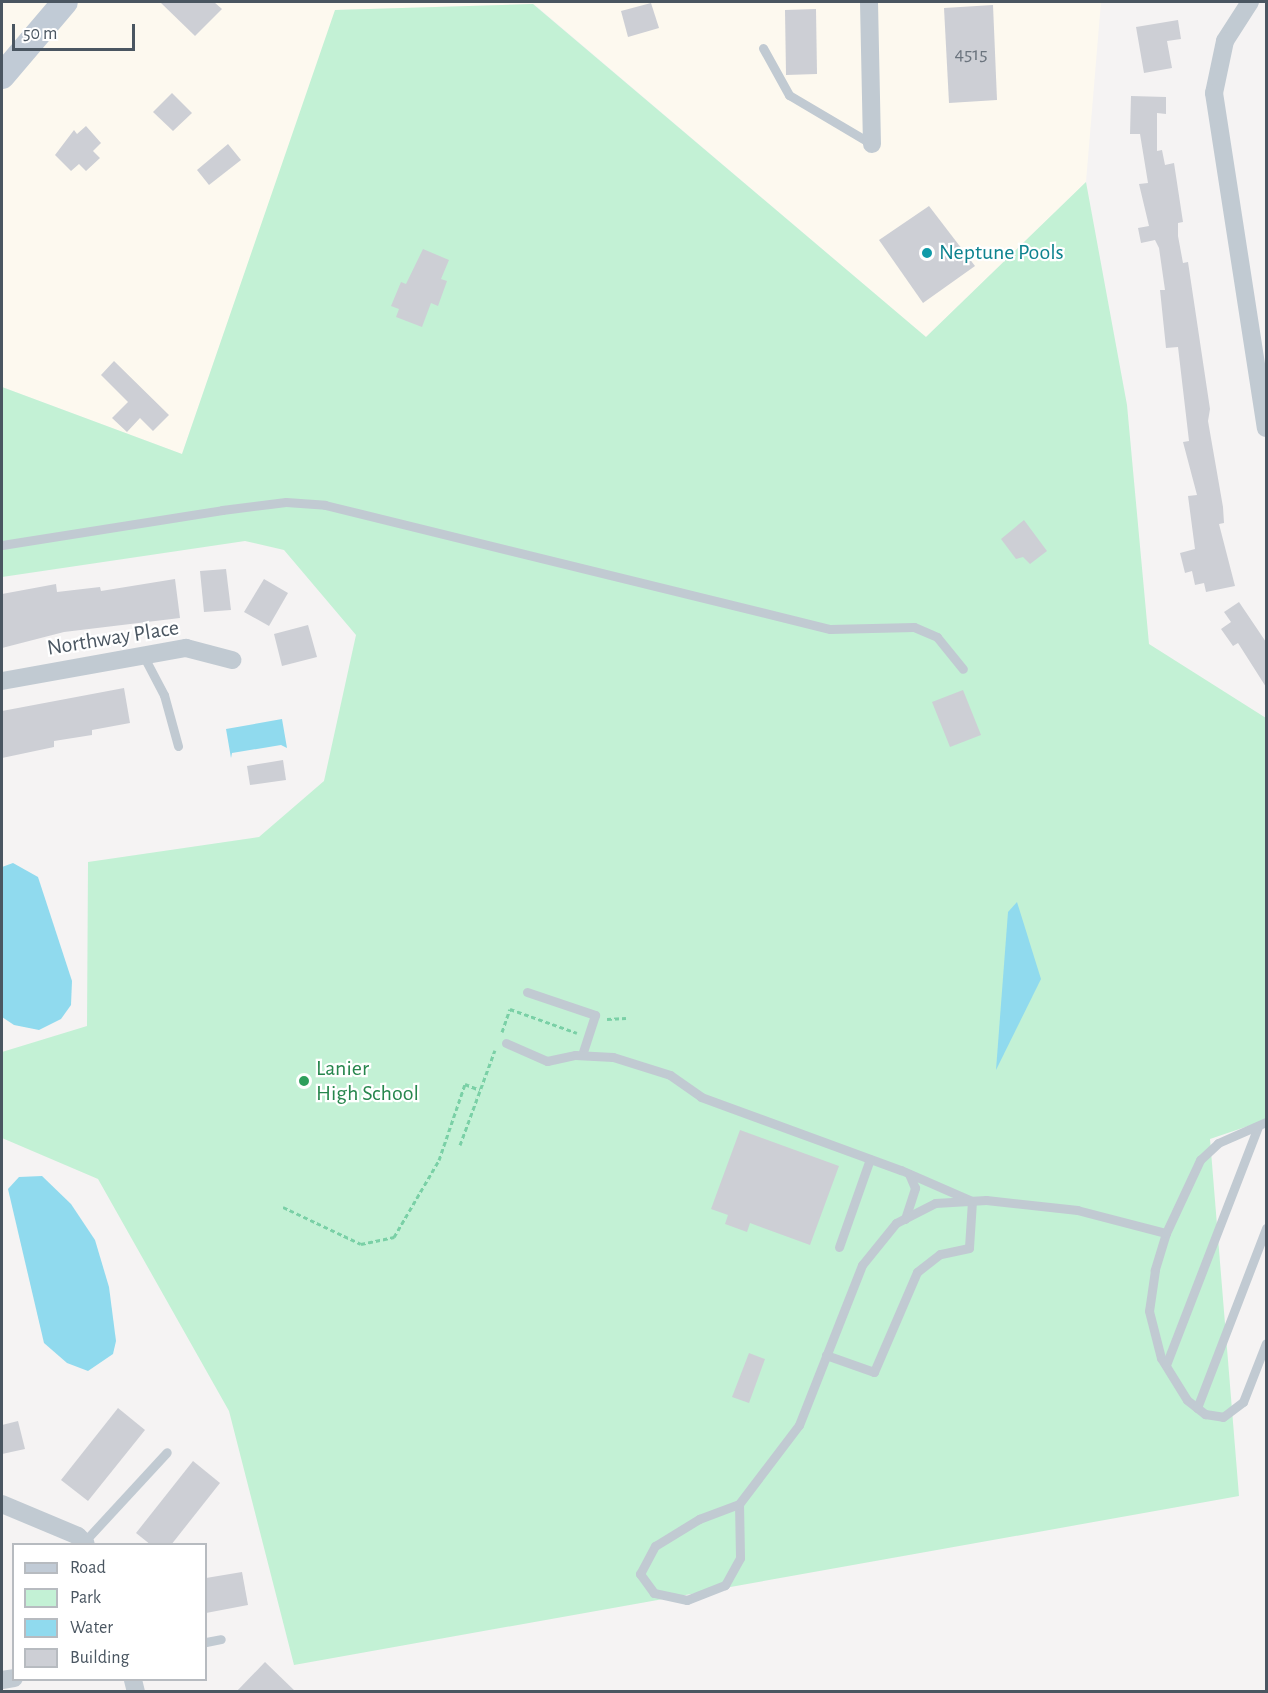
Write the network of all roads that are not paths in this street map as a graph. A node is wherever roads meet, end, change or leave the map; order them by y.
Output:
1 (65, 2) edge
2 (869, 2) edge
3 (1246, 2) edge
4 (763, 48) dead end
5 (2, 76) edge
6 (872, 144) joint
7 (1266, 428) edge
8 (2, 545) edge
9 (142, 653) junction
10 (232, 660) dead end
11 (963, 669) dead end
12 (2, 681) edge
13 (178, 746) dead end
14 (527, 992) dead end
15 (506, 1043) dead end
16 (582, 1055) junction
17 (1262, 1124) edge
18 (870, 1159) junction
19 (909, 1174) junction
20 (972, 1201) junction
21 (904, 1219) junction
22 (1266, 1228) edge
23 (1166, 1233) junction
24 (840, 1246) dead end
25 (1266, 1343) edge
26 (826, 1355) junction
27 (1166, 1365) junction
28 (1197, 1408) junction
29 (167, 1452) dead end
30 (2, 1504) edge
31 (739, 1504) junction
32 (84, 1543) edge
33 (86, 1543) edge
34 (221, 1639) dead end
35 (207, 1642) edge

1 - 5 street
2 - 6 street
3 - 7 street
4 - 6 lane
8 - 11 lane
9 - 10 street, Northway Place
9 - 12 street, Northway Place
9 - 13 lane
14 - 16 lane
15 - 16 lane
16 - 18 lane
17 - 23 lane
17 - 27 lane
18 - 19 lane
18 - 24 lane
19 - 20 lane
19 - 21 lane
20 - 21 lane
20 - 23 lane
20 - 26 lane
21 - 26 lane
22 - 28 lane
23 - 27 lane
25 - 28 lane
26 - 31 lane
27 - 28 lane
29 - 33 lane
30 - 32 street
31 - 31 lane
34 - 35 lane

